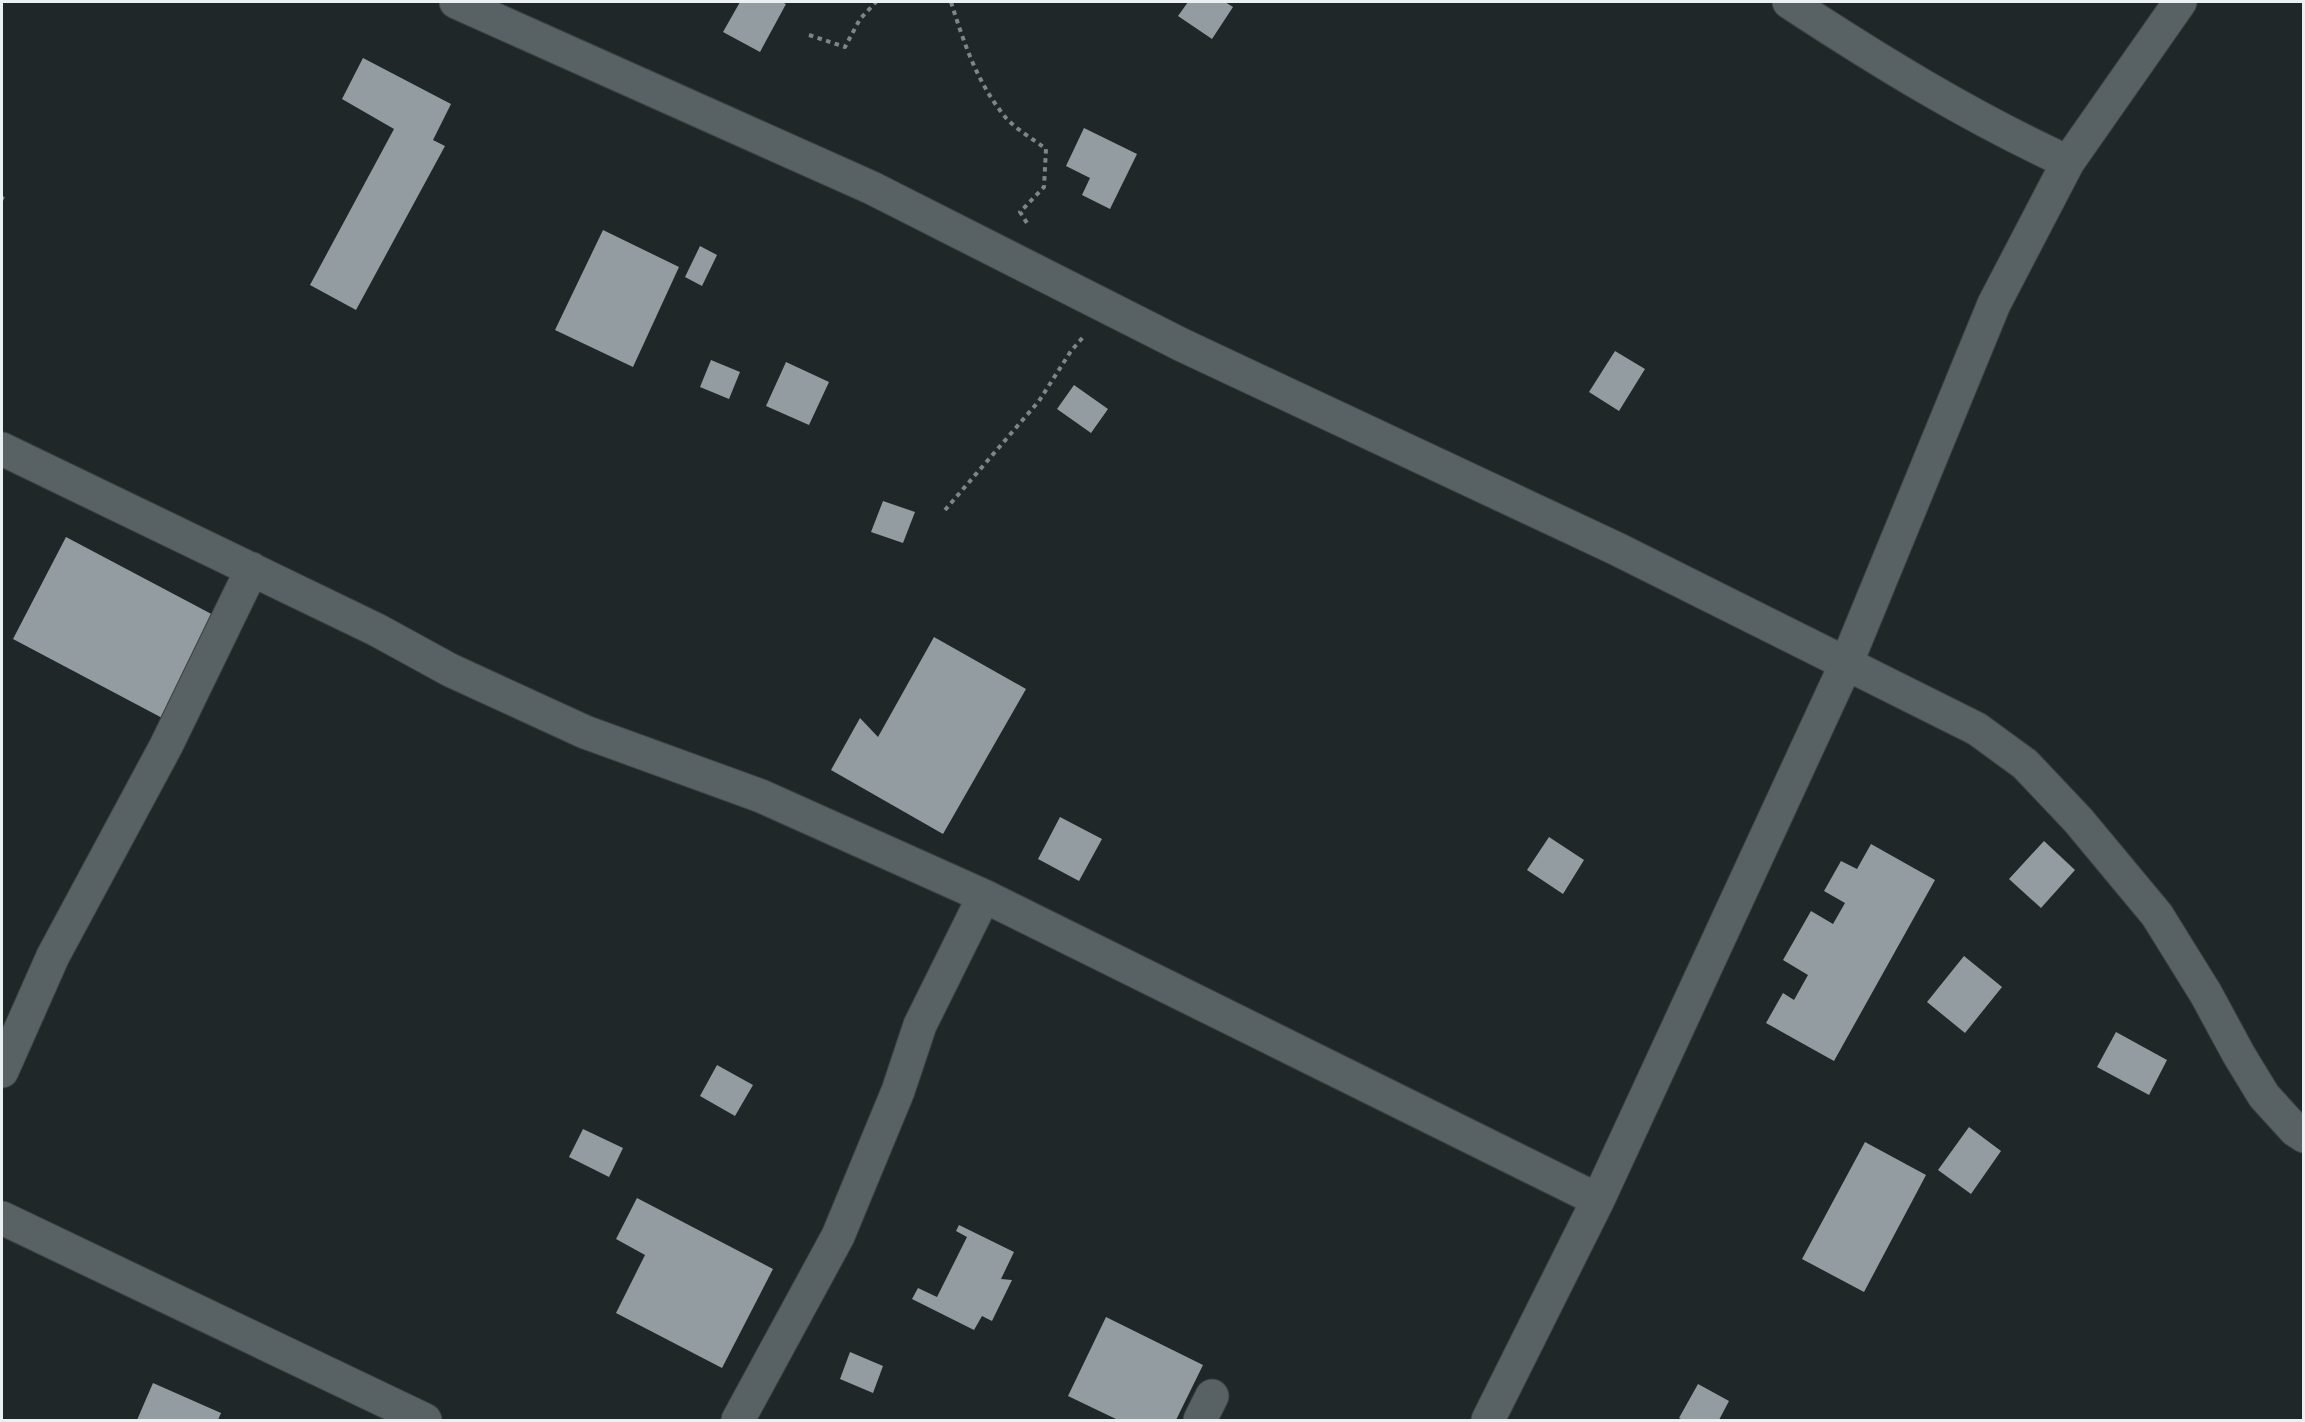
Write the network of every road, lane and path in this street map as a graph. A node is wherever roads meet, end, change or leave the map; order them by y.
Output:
1 (456, 2) edge
2 (876, 2) edge
3 (951, 2) edge
4 (1789, 2) edge
5 (2180, 2) edge
6 (809, 35) dead end
7 (2068, 162) junction
8 (1052, 280) junction
9 (1108, 308) junction
10 (2, 449) edge
11 (945, 510) dead end
12 (252, 569) junction
13 (1846, 664) junction
14 (984, 896) junction
15 (2, 1071) edge
16 (2304, 1136) edge
17 (1598, 1200) junction
18 (2, 1218) edge
19 (425, 1420) edge
20 (738, 1420) edge
21 (1488, 1420) edge

1 - 8 street
2 - 6 path
3 - 8 path
4 - 7 street
5 - 7 street
7 - 13 street
8 - 9 street
9 - 11 path
9 - 13 street
10 - 12 street
12 - 14 street
12 - 15 street
13 - 16 street
13 - 17 street
14 - 17 street
14 - 20 street
17 - 21 street
18 - 19 street

